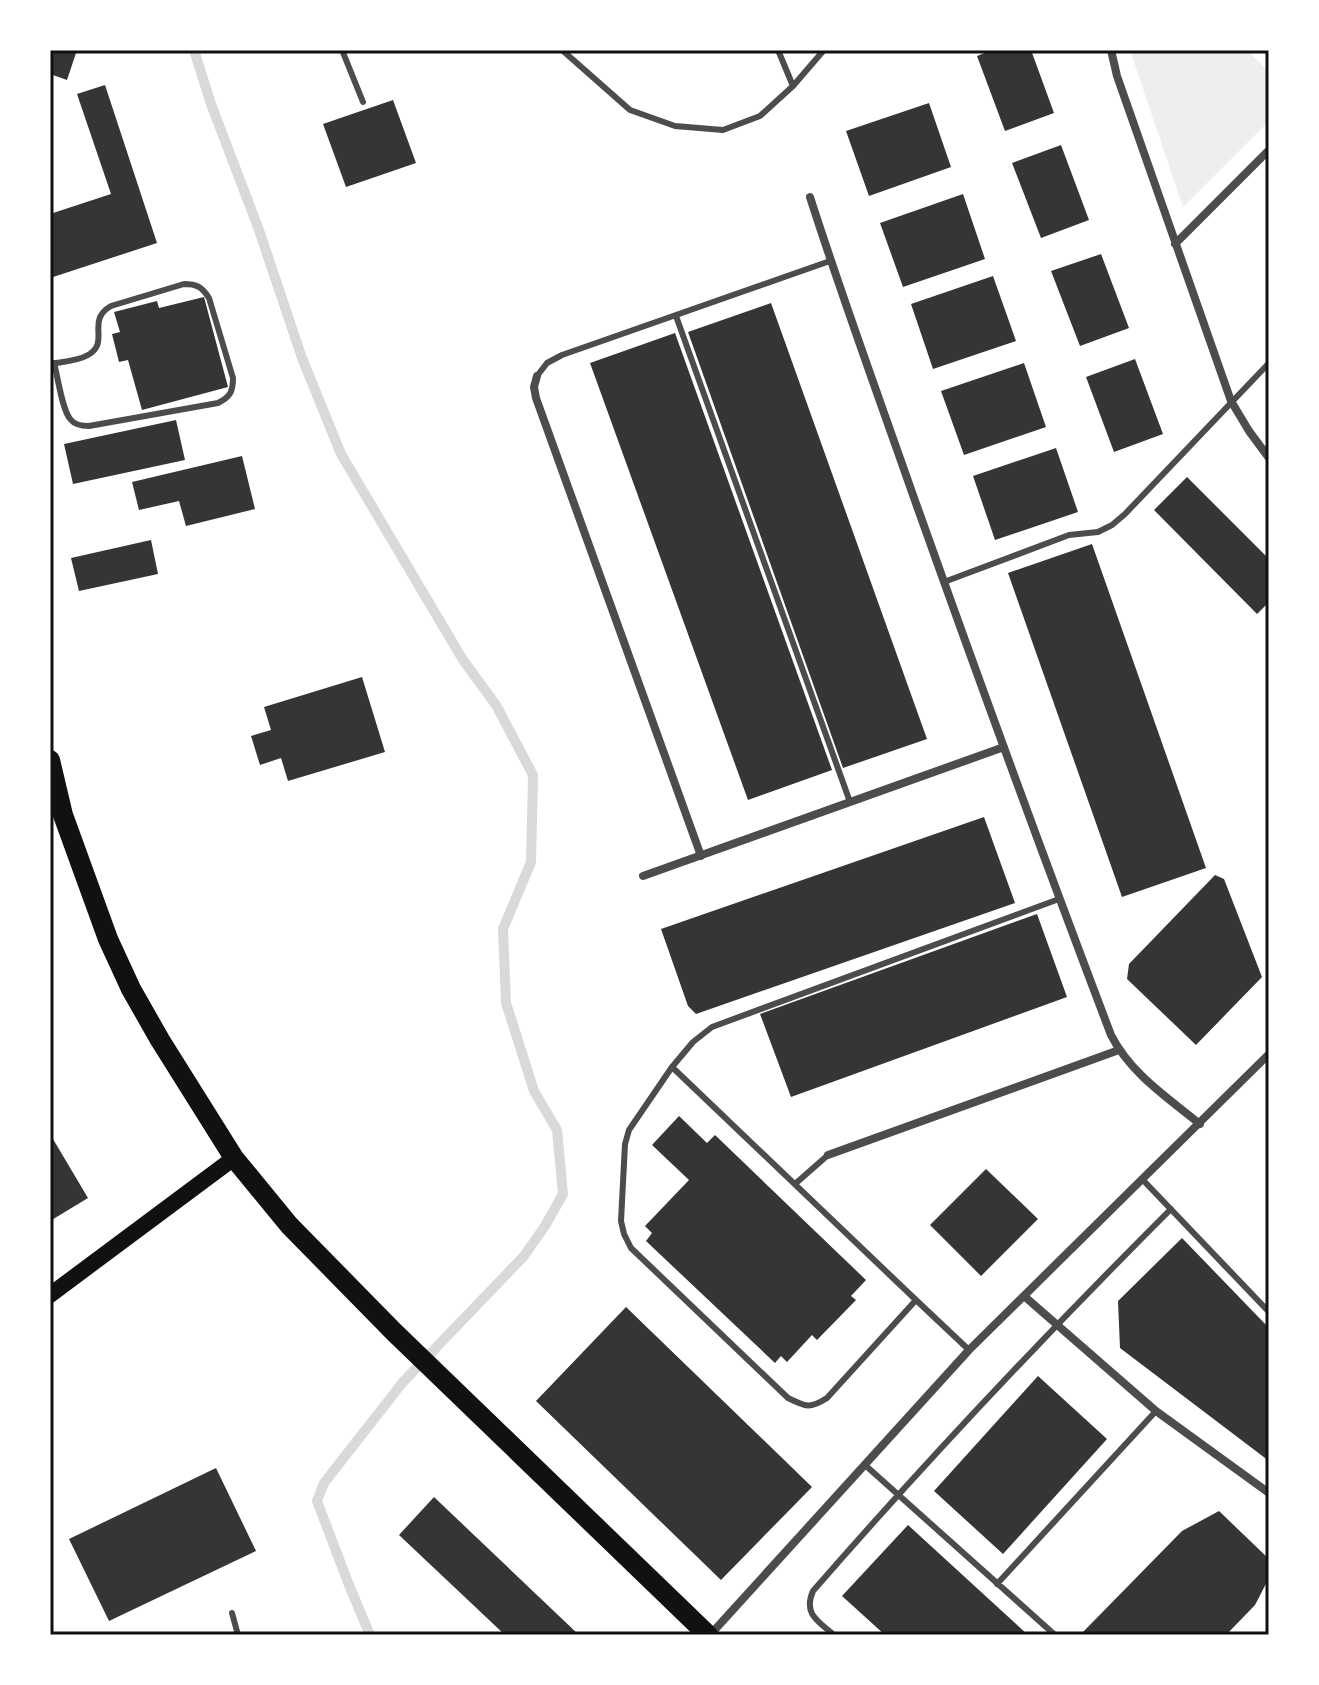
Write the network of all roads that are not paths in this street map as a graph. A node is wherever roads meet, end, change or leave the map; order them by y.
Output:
1 (342, 50) edge
2 (562, 50) edge
3 (778, 50) edge
4 (824, 50) edge
5 (1111, 50) edge
6 (793, 86) junction
7 (363, 102) dead end
8 (1269, 150) edge
9 (810, 197) dead end
10 (1175, 244) junction
11 (830, 261) junction
12 (676, 316) junction
13 (1269, 363) edge
14 (52, 364) edge
15 (537, 376) joint
16 (1231, 401) junction
17 (1269, 458) edge
18 (944, 582) junction
19 (1004, 747) junction
20 (50, 760) edge
21 (850, 802) junction
22 (56, 818) edge
23 (701, 856) junction
24 (643, 876) dead end
25 (1059, 899) junction
26 (1119, 1050) junction
27 (1269, 1054) edge
28 (672, 1067) junction
29 (1200, 1124) junction
30 (828, 1155) joint
31 (234, 1158) junction
32 (1142, 1179) junction
33 (795, 1184) junction
34 (1171, 1209) junction
35 (50, 1295) edge
36 (1024, 1296) junction
37 (916, 1300) junction
38 (1269, 1312) edge
39 (1056, 1324) junction
40 (969, 1350) junction
41 (1156, 1411) junction
42 (865, 1465) junction
43 (1269, 1493) edge
44 (897, 1494) junction
45 (997, 1584) junction
46 (232, 1613) dead end
47 (238, 1635) edge
48 (709, 1635) edge
49 (834, 1635) edge
50 (1055, 1635) edge

1 - 7 lane
2 - 6 lane
3 - 6 lane
4 - 6 lane
5 - 10 street
8 - 10 street
9 - 11 street
10 - 16 street
11 - 12 lane
11 - 18 street
12 - 15 lane
12 - 21 lane
13 - 16 lane
14 - 14 lane
15 - 23 street
16 - 17 street
16 - 18 lane
18 - 19 street
19 - 21 street
19 - 25 street
20 - 22 main road
21 - 23 street
22 - 31 main road
23 - 24 street
25 - 26 street
25 - 28 lane
26 - 29 street
26 - 30 street
27 - 29 street
28 - 33 lane
28 - 37 lane
29 - 32 street
30 - 33 lane
31 - 35 main road
31 - 48 main road
32 - 34 lane
32 - 36 street
33 - 37 lane
34 - 38 lane
34 - 39 lane
36 - 39 street
36 - 40 street
37 - 40 lane
39 - 41 street
39 - 44 lane
40 - 42 street
41 - 43 street
41 - 45 lane
42 - 44 lane
42 - 48 street
44 - 45 lane
44 - 49 lane
45 - 50 lane
46 - 47 lane

